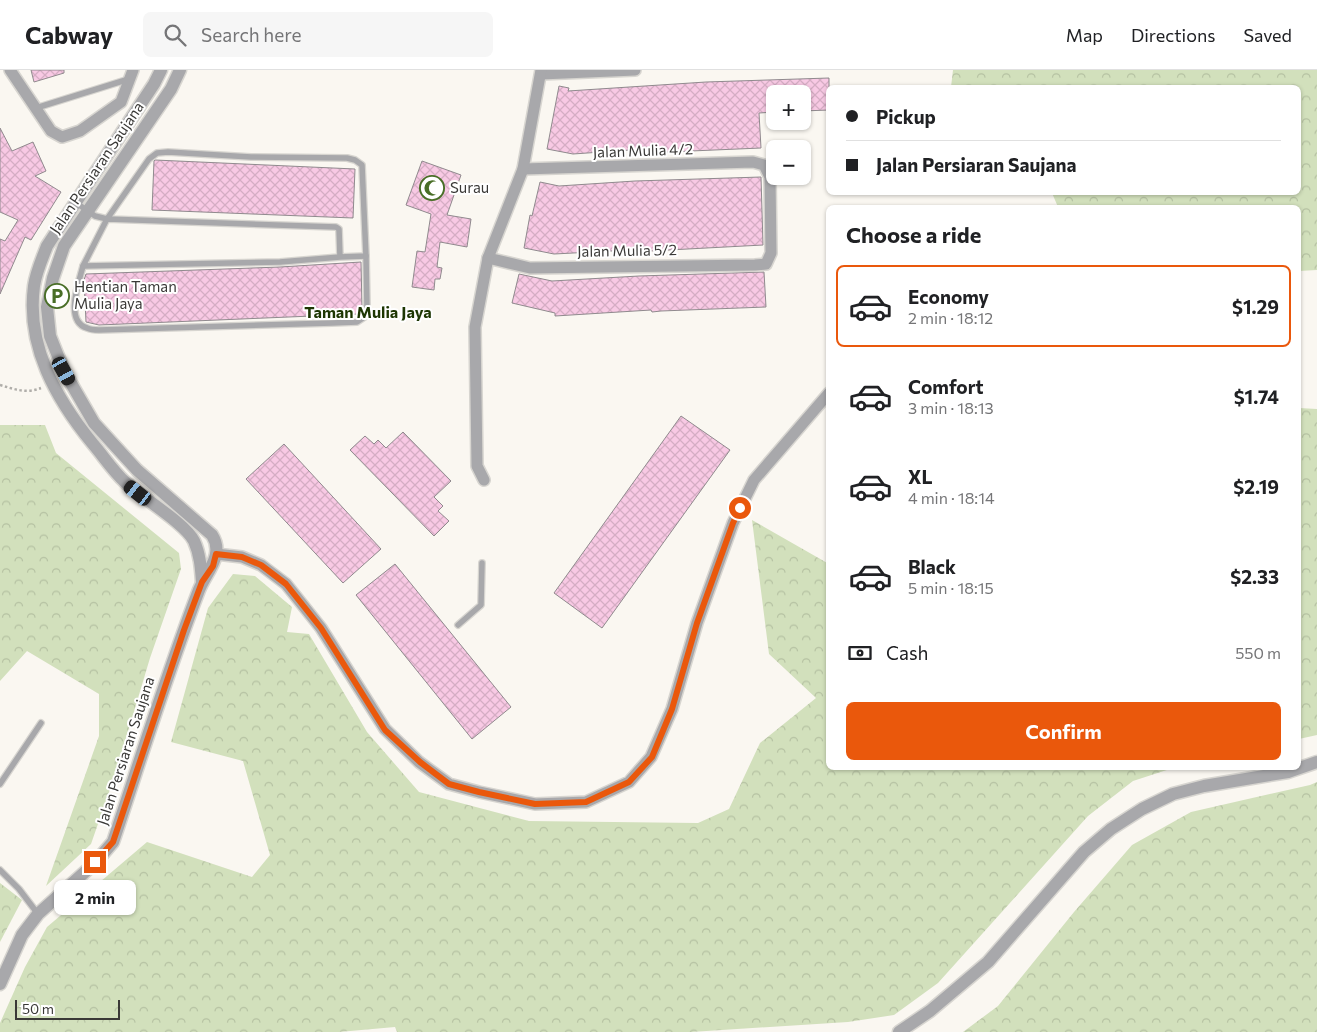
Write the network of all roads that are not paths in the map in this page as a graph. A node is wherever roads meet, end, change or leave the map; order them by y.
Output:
1 (10, 70) edge
2 (161, 70) edge
3 (180, 70) edge
4 (635, 70) edge
5 (541, 72) edge
6 (131, 75) edge
7 (36, 108) junction
8 (523, 169) junction
9 (73, 206) junction
10 (88, 211) junction
11 (107, 220) junction
12 (366, 256) junction
13 (340, 257) junction
14 (488, 258) junction
15 (766, 264) joint
16 (83, 266) junction
17 (826, 396) edge
18 (484, 480) dead end
19 (216, 554) junction
20 (482, 563) dead end
21 (202, 582) junction
22 (458, 625) dead end
23 (41, 723) dead end
24 (1317, 762) edge
25 (1301, 768) edge
26 (1294, 770) edge
27 (0, 784) edge
28 (0, 870) edge
29 (38, 914) junction
30 (0, 984) edge
31 (898, 1032) edge

1 - 7 street
2 - 9 street, Jalan Persiaran Saujana
3 - 10 street, Jalan Persiaran Saujana
4 - 5 street
5 - 8 street
6 - 7 lane
6 - 7 street
8 - 14 street
8 - 15 street, Jalan Mulia 4/2
9 - 10 lane
9 - 21 street, Jalan Persiaran Saujana
10 - 11 lane
10 - 19 street, Jalan Persiaran Saujana
11 - 12 lane
11 - 13 lane
11 - 16 lane
12 - 13 lane
12 - 16 lane
13 - 16 lane
14 - 15 street, Jalan Mulia 5/2
14 - 18 street
17 - 19 street
19 - 21 street, Jalan Persiaran Saujana
20 - 22 lane
21 - 29 street, Jalan Persiaran Saujana
23 - 27 lane
24 - 25 street
26 - 31 street
28 - 29 lane
29 - 30 street, Jalan Persiaran Saujana

